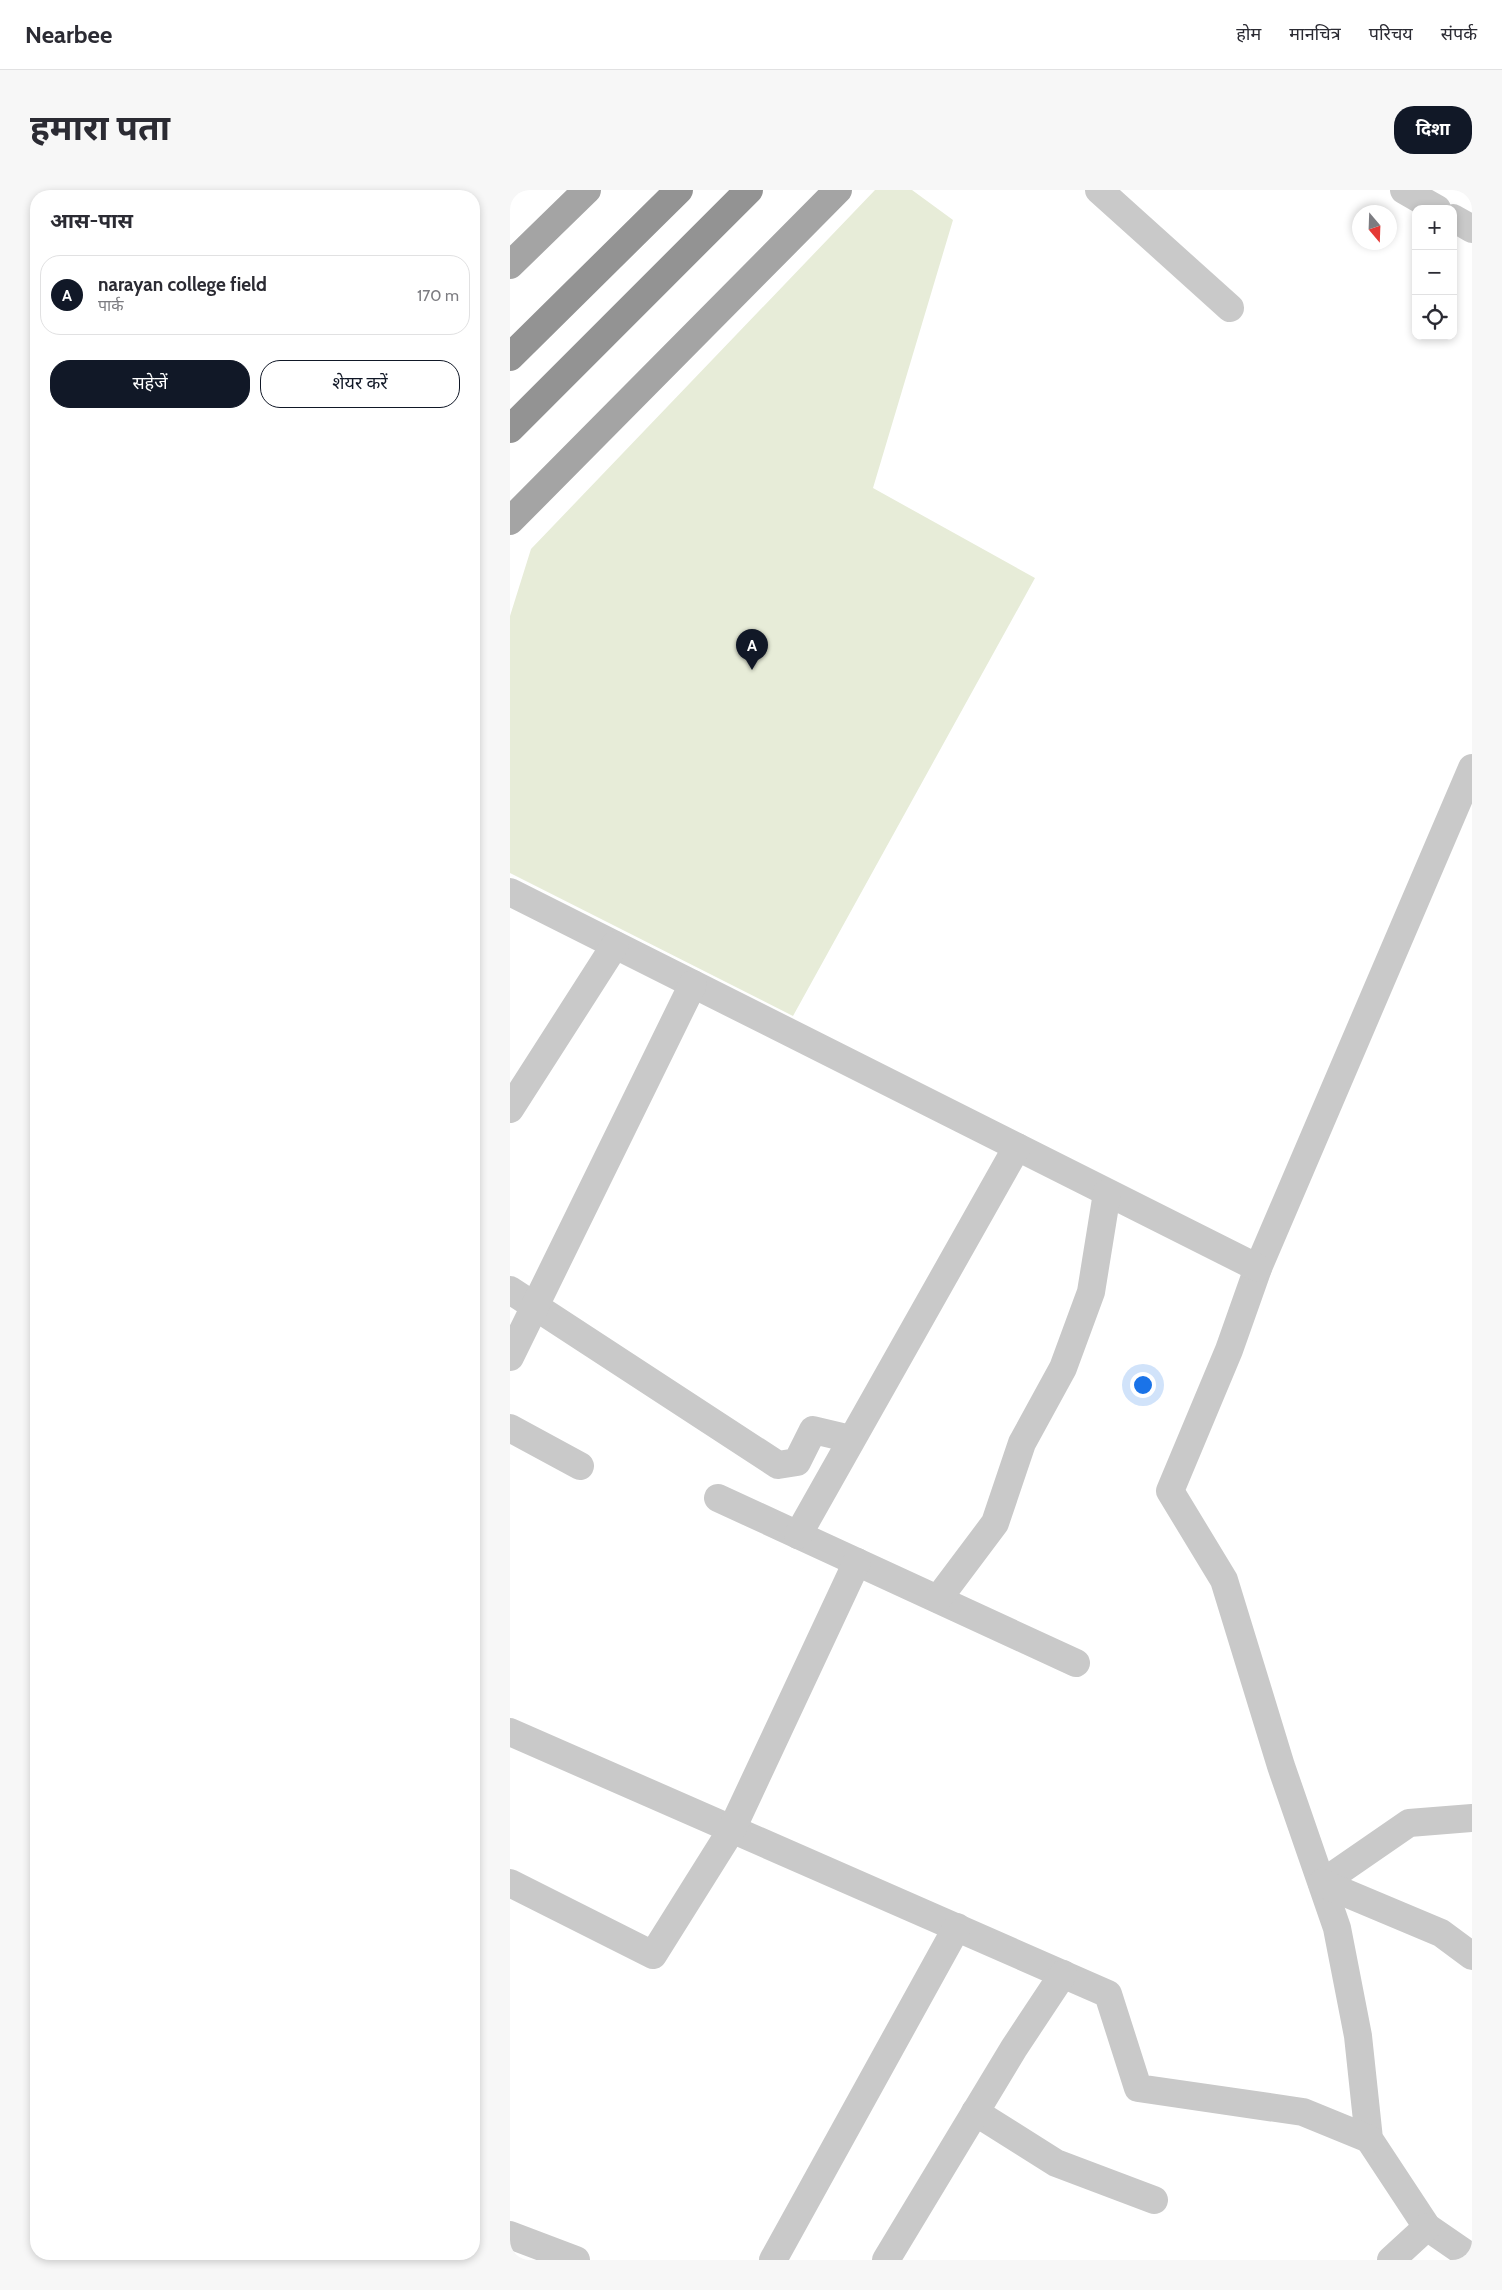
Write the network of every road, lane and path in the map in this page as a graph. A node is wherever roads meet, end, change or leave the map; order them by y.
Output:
1 (587, 190) edge
2 (679, 190) edge
3 (749, 190) edge
4 (838, 190) edge
5 (1099, 190) edge
6 (1404, 190) edge
7 (1430, 205) edge
8 (1457, 220) edge
9 (1472, 229) edge
10 (510, 265) edge
11 (1230, 308) dead end
12 (510, 357) edge
13 (510, 429) edge
14 (510, 521) edge
15 (1472, 768) edge
16 (510, 892) edge
17 (615, 945) junction
18 (693, 984) junction
19 (510, 1109) edge
20 (1017, 1147) junction
21 (1107, 1193) junction
22 (1258, 1268) junction
23 (510, 1290) edge
24 (535, 1306) junction
25 (510, 1358) edge
26 (510, 1428) edge
27 (851, 1439) junction
28 (580, 1466) dead end
29 (718, 1498) dead end
30 (798, 1534) junction
31 (857, 1562) junction
32 (938, 1599) junction
33 (1076, 1663) dead end
34 (510, 1732) edge
35 (1472, 1818) edge
36 (732, 1829) junction
37 (510, 1883) edge
38 (1322, 1883) junction
39 (957, 1927) junction
40 (1472, 1956) edge
41 (1063, 1974) junction
42 (975, 2112) junction
43 (1369, 2139) junction
44 (1154, 2200) dead end
45 (1427, 2227) junction
46 (510, 2235) edge
47 (1472, 2258) edge
48 (576, 2260) edge
49 (773, 2260) edge
50 (886, 2260) edge
51 (1391, 2260) edge

1 - 10 main road
2 - 12 highway
3 - 13 highway
4 - 14 main road
5 - 11 street
6 - 7 street
8 - 9 street
15 - 22 street
16 - 17 street
17 - 18 street
17 - 19 street
18 - 20 street
18 - 24 street
20 - 21 street
20 - 27 street
21 - 22 street
21 - 32 street
22 - 38 street
23 - 24 street
24 - 25 street
24 - 27 street
26 - 28 street
27 - 30 street
29 - 30 street
30 - 31 street
31 - 32 street
31 - 36 street
32 - 33 street
34 - 36 street
35 - 38 street
36 - 37 street
36 - 39 street
38 - 40 street
38 - 43 street
39 - 41 street
39 - 49 street
41 - 42 street
41 - 43 street
42 - 44 street
42 - 50 street
43 - 45 street
45 - 47 street
45 - 51 street
46 - 48 street

